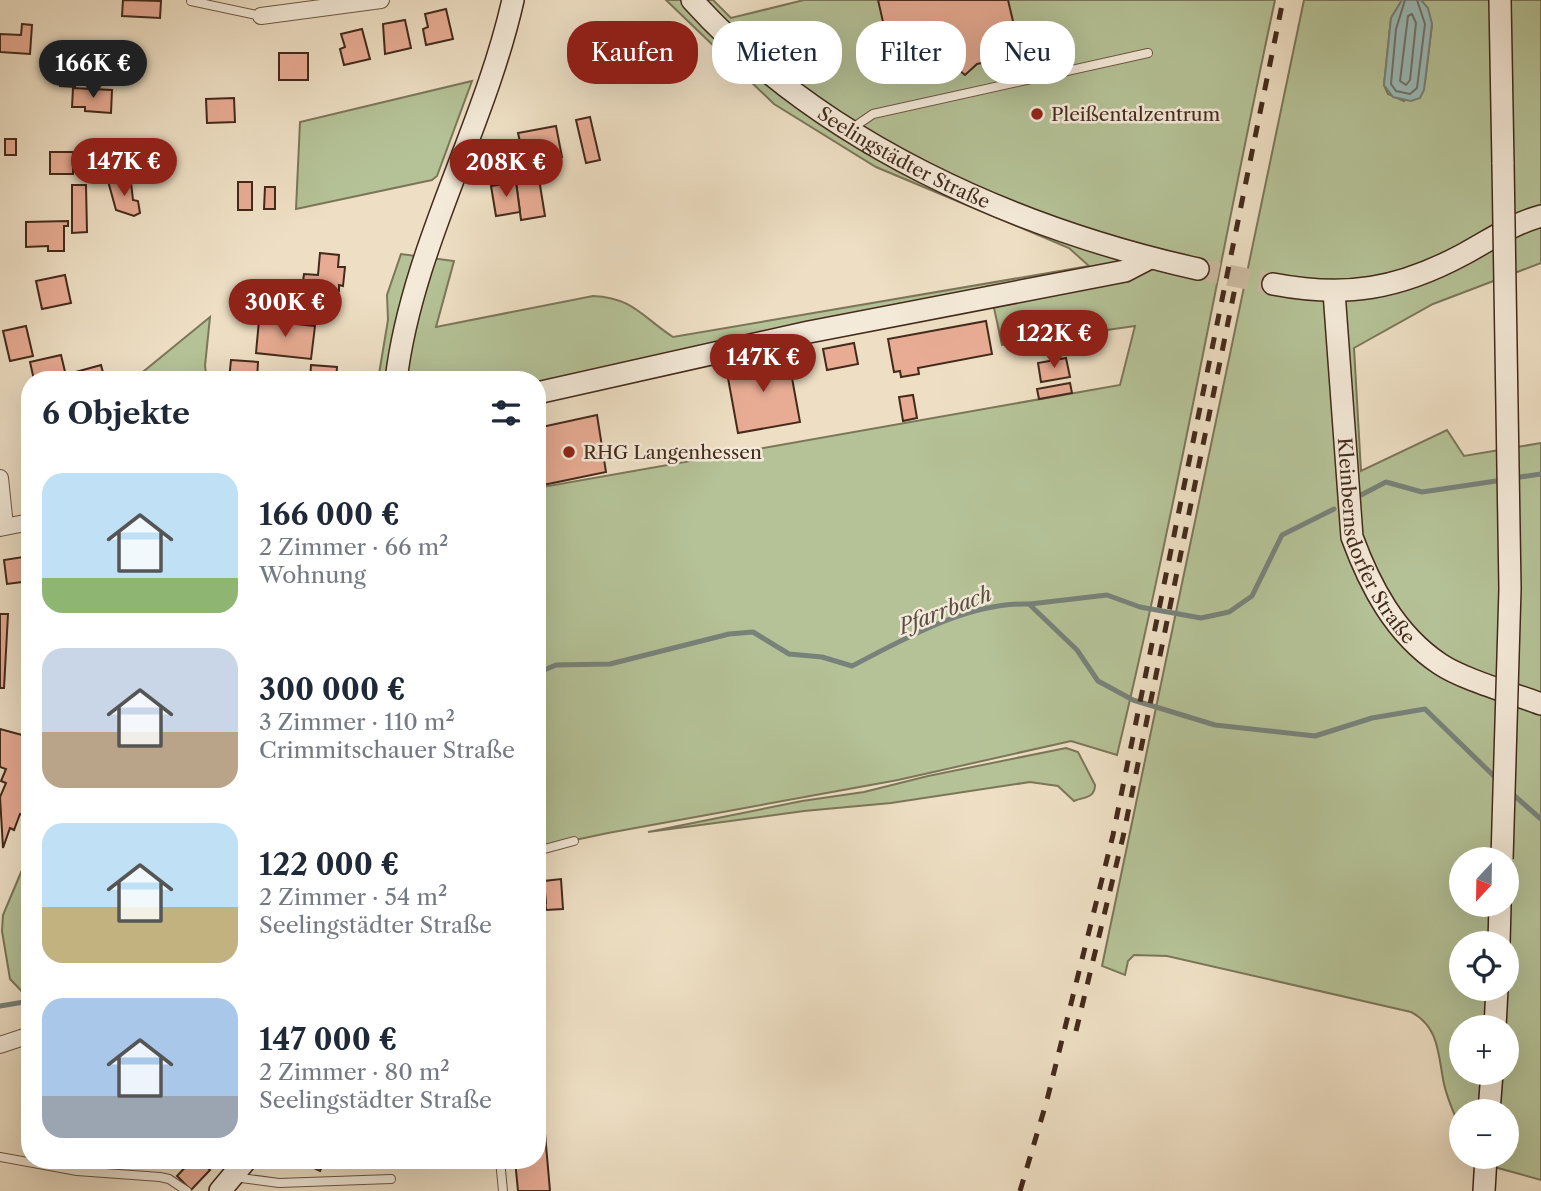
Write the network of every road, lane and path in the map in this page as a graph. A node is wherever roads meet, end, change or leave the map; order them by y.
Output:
1 (381, 0) edge
2 (513, 0) edge
3 (692, 0) edge
4 (1500, 0) edge
5 (191, 1) edge
6 (261, 16) joint
7 (1149, 53) dead end
8 (851, 129) junction
9 (1541, 216) edge
10 (1150, 258) junction
11 (1198, 269) tunnel mouth
12 (1273, 284) tunnel mouth
13 (1334, 292) junction
14 (398, 371) edge
15 (546, 391) edge
16 (0, 478) edge
17 (21, 524) edge
18 (3, 527) edge
19 (1541, 704) edge
20 (574, 841) dead end
21 (1502, 847) edge
22 (546, 849) edge
23 (21, 1038) edge
24 (0, 1045) edge
25 (0, 1157) edge
26 (21, 1161) edge
27 (66, 1169) edge
28 (238, 1169) edge
29 (501, 1169) edge
30 (1485, 1169) edge
31 (391, 1179) dead end
32 (226, 1184) edge
33 (187, 1191) edge
34 (503, 1191) edge
35 (1484, 1191) edge

1 - 6 street
2 - 14 street
3 - 8 street, Seelingstädter Straße
4 - 21 street, bridge
5 - 6 lane
7 - 8 lane
8 - 10 street, Seelingstädter Straße
9 - 13 street
10 - 11 street, Seelingstädter Straße
10 - 15 street
12 - 13 street
13 - 19 street, Kleinbernsdorfer Straße
16 - 18 street
17 - 18 street
20 - 22 lane
23 - 24 street
25 - 26 lane
27 - 33 lane
28 - 32 street
29 - 34 lane
30 - 35 street
31 - 32 lane

